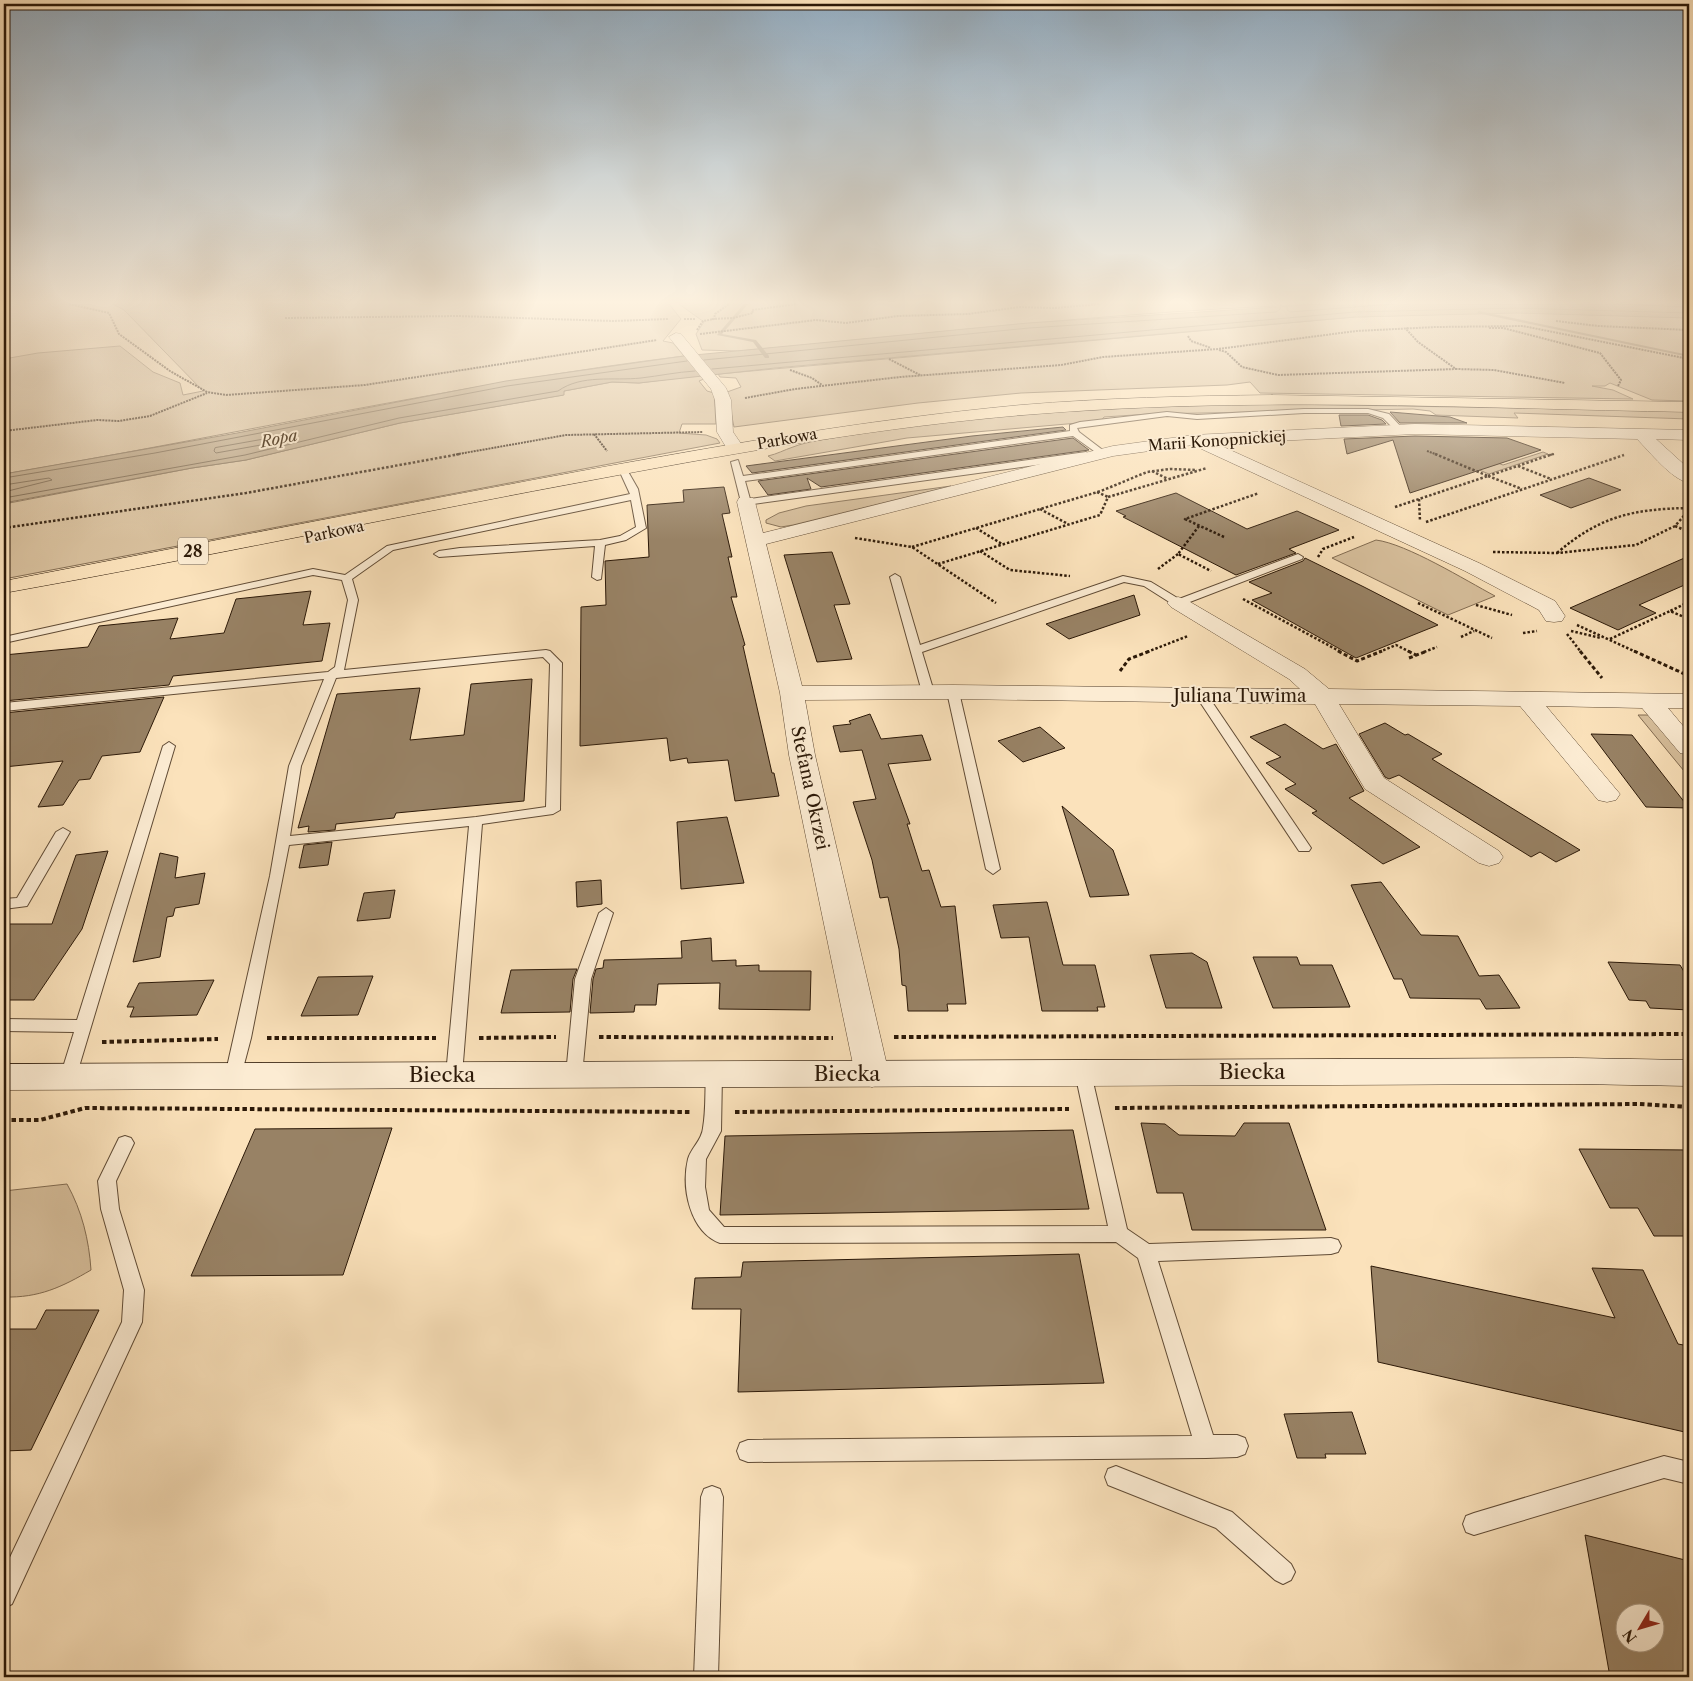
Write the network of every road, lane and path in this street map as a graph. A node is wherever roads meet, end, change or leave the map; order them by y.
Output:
1 (190, 382) edge
2 (381, 382) edge
3 (714, 382) edge
4 (818, 382) edge
5 (857, 382) edge
6 (1563, 382) edge
7 (1621, 382) edge
8 (1566, 383) dead end
9 (822, 386) junction
10 (1616, 387) dead end
11 (207, 392) junction
12 (723, 406) junction
13 (1689, 407) edge
14 (1400, 430) junction
15 (4, 431) edge
16 (726, 432) junction
17 (1563, 432) junction
18 (1075, 433) junction
19 (1641, 433) junction
20 (1689, 435) edge
21 (1194, 440) junction
22 (1653, 446) junction
23 (1427, 451) dead end
24 (1107, 452) junction
25 (735, 455) junction
26 (1237, 460) junction
27 (664, 461) junction
28 (1518, 466) junction
29 (623, 470) junction
30 (1200, 470) junction
31 (1488, 476) junction
32 (1689, 478) edge
33 (1552, 479) junction
34 (1288, 483) junction
35 (1522, 489) junction
36 (744, 490) junction
37 (1097, 492) junction
38 (635, 496) junction
39 (1108, 497) junction
40 (1419, 499) junction
41 (1039, 509) junction
42 (1689, 509) edge
43 (1364, 518) junction
44 (1068, 525) junction
45 (1199, 526) junction
46 (1675, 526) junction
47 (812, 527) junction
48 (975, 527) junction
49 (4, 528) edge
50 (1689, 532) edge
51 (1224, 537) dead end
52 (756, 541) junction
53 (600, 543) junction
54 (1003, 544) junction
55 (912, 547) junction
56 (980, 552) junction
57 (1487, 552) dead end
58 (439, 554) dead end
59 (1557, 554) junction
60 (1298, 557) dead end
61 (938, 564) junction
62 (1217, 574) dead end
63 (597, 577) dead end
64 (895, 577) dead end
65 (347, 578) junction
66 (1115, 581) junction
67 (4, 587) edge
68 (1238, 596) dead end
69 (4, 599) edge
70 (1689, 602) edge
71 (1178, 603) junction
72 (1418, 603) dead end
73 (1016, 616) junction
74 (1554, 616) junction
75 (1689, 620) edge
76 (1214, 626) junction
77 (1475, 631) junction
78 (1461, 637) dead end
79 (1492, 638) dead end
80 (4, 640) edge
81 (1437, 646) dead end
82 (917, 650) junction
83 (1416, 655) junction
84 (1409, 658) dead end
85 (331, 675) junction
86 (1689, 676) edge
87 (1608, 686) dead end
88 (928, 692) junction
89 (953, 692) junction
90 (792, 693) junction
91 (1104, 695) junction
92 (1202, 696) junction
93 (1322, 696) junction
94 (1527, 699) junction
95 (1650, 702) junction
96 (1688, 703) edge
97 (4, 707) edge
98 (169, 746) dead end
99 (1689, 748) edge
100 (1607, 794) dead end
101 (476, 821) junction
102 (63, 832) dead end
103 (282, 841) junction
104 (1304, 848) dead end
105 (1489, 858) dead end
106 (993, 869) dead end
107 (4, 904) edge
108 (606, 912) dead end
109 (4, 1025) edge
110 (84, 1026) junction
111 (1689, 1034) edge
112 (578, 1037) junction
113 (243, 1038) junction
114 (457, 1038) junction
115 (864, 1038) junction
116 (78, 1043) junction
117 (1689, 1072) edge
118 (1084, 1073) junction
119 (714, 1074) junction
120 (872, 1074) junction
121 (454, 1075) junction
122 (574, 1075) junction
123 (233, 1076) junction
124 (4, 1077) edge
125 (68, 1077) junction
126 (1689, 1107) edge
127 (1092, 1109) junction
128 (713, 1112) junction
129 (4, 1120) edge
130 (125, 1143) dead end
131 (1119, 1234) junction
132 (1331, 1246) dead end
133 (1146, 1253) junction
134 (1237, 1446) dead end
135 (1206, 1447) junction
136 (748, 1451) dead end
137 (1689, 1473) edge
138 (1116, 1477) dead end
139 (712, 1497) dead end
140 (1474, 1524) dead end
141 (1283, 1572) dead end
142 (4, 1596) edge
143 (706, 1677) edge

1 - 11 path
2 - 11 path
3 - 12 street
4 - 9 path
5 - 9 path
6 - 8 path
7 - 10 path
9 - 12 path
11 - 15 path
12 - 16 street
13 - 25 main road, Parkowa / 28
14 - 17 street, Marii Konopnickiej
14 - 18 lane
14 - 21 street, Marii Konopnickiej
16 - 25 street
16 - 49 path
17 - 19 street, Marii Konopnickiej
17 - 28 path
18 - 24 lane
18 - 36 lane
19 - 20 street, Marii Konopnickiej
19 - 22 street
21 - 24 street, Marii Konopnickiej
21 - 26 street
22 - 32 street
22 - 33 path
23 - 31 path
24 - 36 lane
24 - 47 street, Marii Konopnickiej
25 - 27 main road, Parkowa / 28
25 - 36 lane
26 - 30 path
26 - 34 street
27 - 29 main road, Parkowa / 28
27 - 67 main road, Parkowa / 28
28 - 31 path
28 - 33 path
29 - 38 lane
29 - 69 main road, Parkowa / 28
30 - 37 path
30 - 39 path
31 - 35 path
31 - 40 path
33 - 35 path
34 - 43 street
34 - 45 path
35 - 40 path
36 - 52 street, Stefana Okrzei
37 - 39 path
37 - 41 path
38 - 53 lane
38 - 65 lane
39 - 44 path
40 - 43 path
41 - 44 path
41 - 48 path
42 - 46 path
42 - 59 path
43 - 74 street
44 - 54 path
45 - 51 path
45 - 62 path
46 - 50 path
46 - 59 path
47 - 52 street, Marii Konopnickiej
47 - 55 path
48 - 54 path
48 - 55 path
52 - 90 street, Stefana Okrzei
53 - 58 lane
53 - 63 lane
54 - 56 path
55 - 61 path
56 - 61 path
56 - 66 path
57 - 59 path
60 - 71 lane
61 - 73 path
64 - 82 lane
65 - 80 lane
65 - 85 lane
66 - 71 lane
66 - 73 lane
68 - 83 path
70 - 75 path
71 - 76 street
72 - 77 path
73 - 82 lane
74 - 86 path
74 - 87 path
76 - 91 path
76 - 93 street
77 - 78 path
77 - 79 path
81 - 83 path
82 - 88 lane
83 - 84 path
85 - 97 lane
85 - 101 lane
85 - 103 lane
88 - 89 street, Juliana Tuwima
88 - 90 street, Juliana Tuwima
89 - 91 street, Juliana Tuwima
89 - 106 lane
90 - 115 street, Stefana Okrzei
91 - 92 street, Juliana Tuwima
92 - 93 street, Juliana Tuwima
92 - 104 lane
93 - 94 street, Juliana Tuwima
93 - 105 street
94 - 95 street, Juliana Tuwima
94 - 100 street
95 - 96 street, Juliana Tuwima
95 - 99 street
98 - 110 lane
101 - 103 lane
101 - 114 lane
102 - 107 lane
103 - 113 lane
108 - 112 lane
109 - 110 lane
110 - 116 lane
111 - 115 path
112 - 114 path
112 - 115 path
112 - 122 lane
113 - 114 path
113 - 116 path
113 - 123 lane
114 - 121 lane
115 - 120 street, Stefana Okrzei
116 - 125 lane
117 - 118 street, Biecka
118 - 120 street, Biecka
118 - 127 lane
119 - 120 street, Biecka
119 - 122 street, Biecka
119 - 128 lane
121 - 122 street, Biecka
121 - 123 street, Biecka
123 - 125 street, Biecka
124 - 125 street, Biecka
126 - 127 path
127 - 128 path
127 - 131 lane
128 - 129 path
128 - 131 lane
130 - 142 lane
131 - 133 lane
132 - 133 lane
133 - 135 lane
134 - 135 lane
135 - 136 lane
137 - 140 lane
138 - 141 lane
139 - 143 lane

